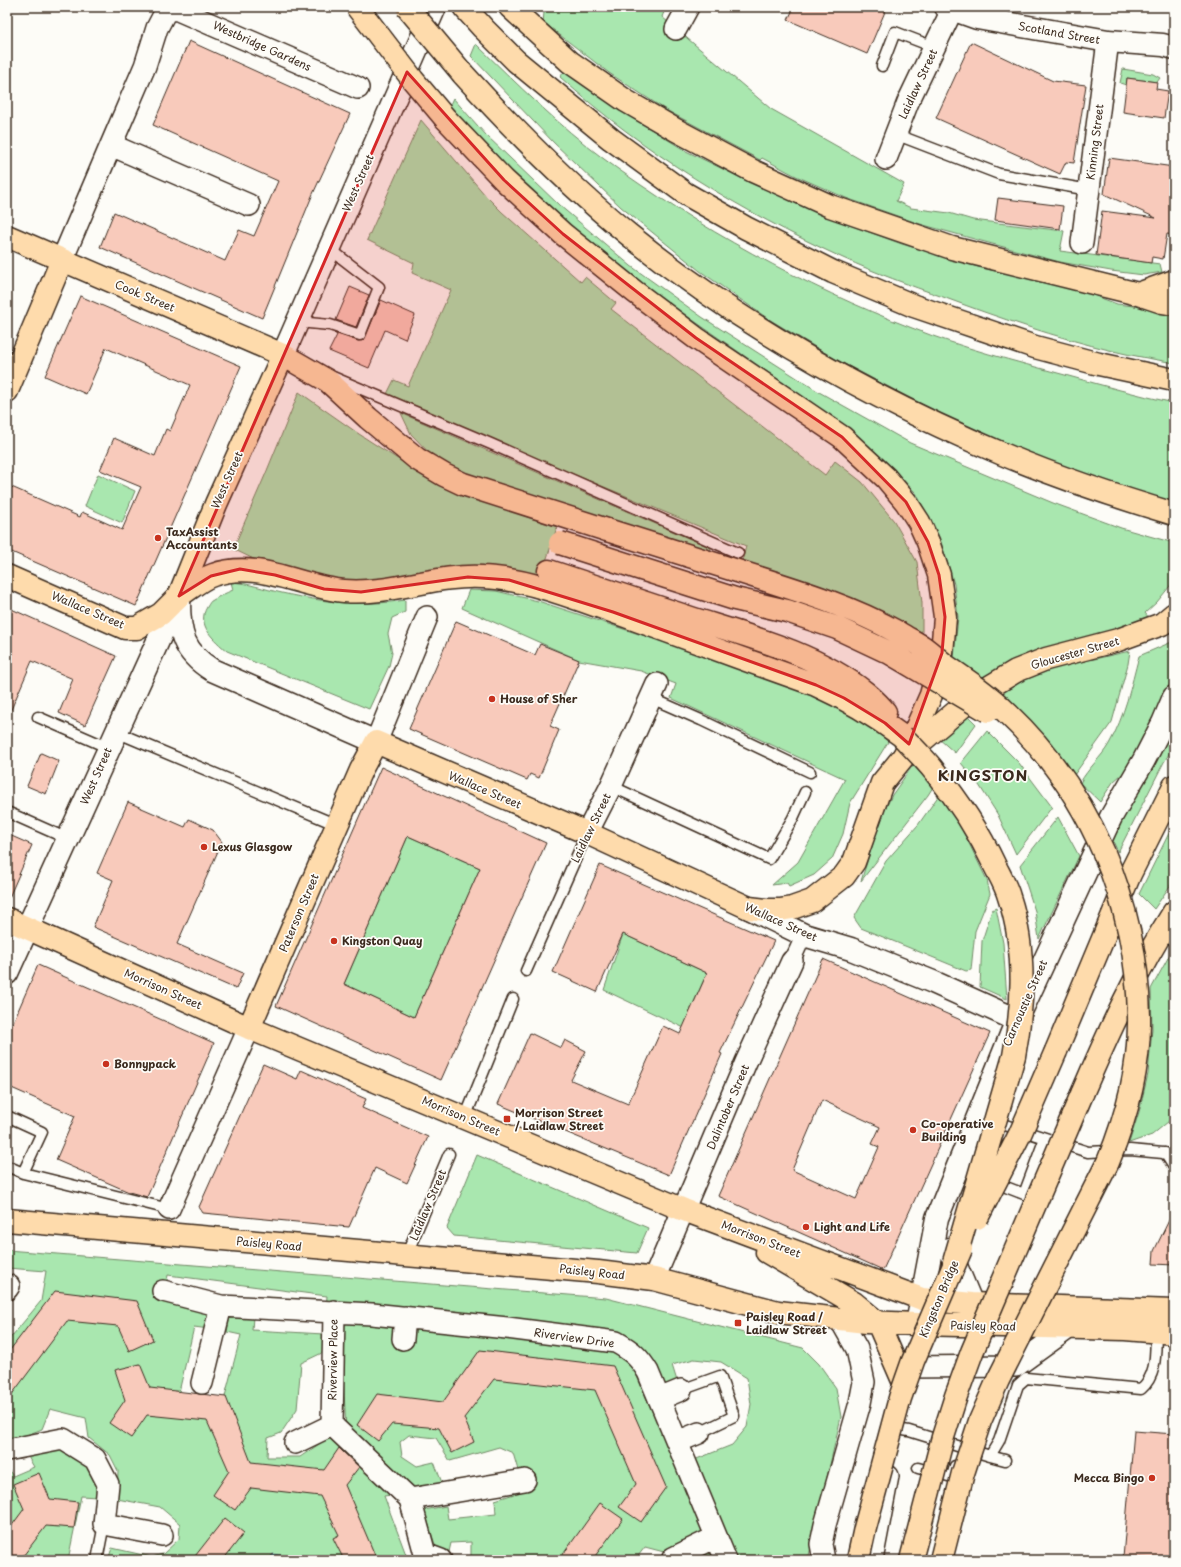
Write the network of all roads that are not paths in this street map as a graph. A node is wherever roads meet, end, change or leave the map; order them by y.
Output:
1 (357, 7) edge
2 (407, 7) edge
3 (435, 7) edge
4 (464, 7) edge
5 (510, 7) edge
6 (688, 7) edge
7 (949, 8) edge
8 (676, 29) dead end
9 (1108, 41) junction
10 (934, 47) junction
11 (1172, 49) edge
12 (882, 66) dead end
13 (358, 88) dead end
14 (895, 134) junction
15 (111, 145) junction
16 (886, 159) dead end
17 (1089, 190) junction
18 (249, 205) dead end
19 (7, 236) edge
20 (1082, 243) dead end
21 (330, 249) junction
22 (62, 260) junction
23 (1174, 281) edge
24 (1138, 294) junction
25 (1174, 304) edge
26 (298, 322) junction
27 (283, 355) junction
28 (1174, 380) edge
29 (7, 391) edge
30 (1174, 514) edge
31 (560, 543) dead end
32 (738, 553) dead end
33 (549, 571) dead end
34 (7, 576) edge
35 (179, 596) junction
36 (1174, 614) edge
37 (427, 617) dead end
38 (654, 691) joint
39 (1174, 697) edge
40 (38, 717) dead end
41 (1029, 736) junction
42 (112, 740) junction
43 (376, 742) junction
44 (903, 746) junction
45 (810, 772) dead end
46 (612, 786) junction
47 (1174, 786) edge
48 (805, 792) dead end
49 (7, 812) edge
50 (337, 825) junction
51 (587, 834) junction
52 (68, 839) junction
53 (749, 908) junction
54 (1174, 912) edge
55 (7, 919) edge
56 (27, 928) junction
57 (804, 935) junction
58 (792, 961) joint
59 (526, 971) dead end
60 (7, 973) edge
61 (513, 999) dead end
62 (1017, 1020) junction
63 (249, 1028) junction
64 (7, 1116) edge
65 (978, 1116) junction
66 (464, 1118) junction
67 (1045, 1138) junction
68 (449, 1154) dead end
69 (1170, 1154) edge
70 (7, 1166) edge
71 (1174, 1167) edge
72 (957, 1168) junction
73 (23, 1173) junction
74 (169, 1209) joint
75 (684, 1210) junction
76 (937, 1218) junction
77 (7, 1220) edge
78 (714, 1221) junction
79 (406, 1256) junction
80 (954, 1262) junction
81 (654, 1279) junction
82 (7, 1285) edge
83 (7, 1289) edge
84 (163, 1291) dead end
85 (922, 1299) junction
86 (972, 1304) junction
87 (221, 1306) junction
88 (1166, 1310) edge
89 (334, 1311) junction
90 (405, 1317) junction
91 (840, 1319) junction
92 (878, 1323) junction
93 (917, 1324) junction
94 (1070, 1327) junction
95 (1165, 1332) edge
96 (403, 1339) dead end
97 (907, 1375) junction
98 (202, 1383) dead end
99 (681, 1390) joint
100 (659, 1400) junction
101 (332, 1425) junction
102 (897, 1429) junction
103 (699, 1433) joint
104 (677, 1442) junction
105 (295, 1443) dead end
106 (960, 1446) junction
107 (7, 1450) edge
108 (990, 1456) junction
109 (1005, 1460) dead end
110 (918, 1468) dead end
111 (525, 1480) dead end
112 (410, 1498) junction
113 (104, 1524) junction
114 (162, 1534) dead end
115 (716, 1537) junction
116 (673, 1559) edge
117 (97, 1560) edge
118 (441, 1560) edge
119 (726, 1560) edge
120 (824, 1560) edge
121 (858, 1560) edge
122 (872, 1560) edge
123 (911, 1560) edge
124 (941, 1560) edge

1 - 44 main road, bridge
2 - 30 main road, bridge
3 - 21 street, West Street
4 - 28 main road
5 - 24 main road
6 - 8 street
7 - 9 street, Scotland Street
7 - 10 street, Laidlaw Street
9 - 11 street, Scotland Street
9 - 17 street, Kinning Street
10 - 12 lane
10 - 14 street, Laidlaw Street
13 - 15 street, Westbridge Gardens
14 - 16 street, Laidlaw Street
14 - 17 lane
15 - 18 street
15 - 22 street, Westbridge Gardens
17 - 20 street, Kinning Street
19 - 22 main road, Cook Street
21 - 26 street, West Street
21 - 26 lane
22 - 27 main road, Cook Street
22 - 29 main road
23 - 24 main road
24 - 25 main road
26 - 27 street, West Street
27 - 32 lane
27 - 35 main road, West Street
27 - 41 main road, Cook Street, bridge
31 - 41 main road, bridge
33 - 44 main road
34 - 35 main road, Wallace Street
35 - 42 street, West Street
35 - 43 street, Wallace Street
35 - 44 main road
36 - 44 main road, Gloucester Street
37 - 43 street, Paterson Street
38 - 45 lane
38 - 46 street, Laidlaw Street
39 - 62 street, Carnoustie Street
40 - 42 lane
41 - 124 main road, Cook Street, bridge
42 - 50 lane
42 - 52 street, West Street
43 - 50 main road, Paterson Street
43 - 51 main road, Wallace Street
44 - 53 main road
44 - 80 main road, bridge
46 - 48 lane
46 - 51 street, Laidlaw Street
47 - 80 main road, Kingston Bridge, bridge
49 - 52 lane
50 - 63 main road, Paterson Street
51 - 53 main road, Wallace Street
51 - 59 lane, Laidlaw Street
52 - 56 street, West Street
53 - 57 street, Wallace Street
54 - 123 main road, bridge
55 - 56 main road, Morrison Street
56 - 60 street, West Street
56 - 63 main road, Morrison Street
57 - 58 street, Dalintober Street
57 - 62 street, Wallace Street
58 - 75 street, Dalintober Street
61 - 66 lane
62 - 65 street, Carnoustie Street
63 - 66 main road, Morrison Street
63 - 74 street, Paterson Street
64 - 73 lane
65 - 67 lane
65 - 72 street, Carnoustie Street
66 - 75 main road, Morrison Street
67 - 69 lane
67 - 72 lane
68 - 79 lane, Laidlaw Street
69 - 71 lane
70 - 73 lane
72 - 76 street, Carnoustie Street
73 - 74 lane
75 - 78 main road, Morrison Street
75 - 81 street, Dalintober Street
76 - 85 street, Carnoustie Street
76 - 86 street
77 - 79 main road, Paisley Road
78 - 85 main road, Morrison Street
78 - 92 main road
79 - 81 main road, Paisley Road
80 - 121 main road, Kingston Bridge, bridge
81 - 91 main road, Paisley Road
82 - 83 street
84 - 87 street, Riverview Place
85 - 86 main road, Paisley Road
85 - 93 street, Carnoustie Street
86 - 88 main road, Paisley Road
87 - 89 street, Riverview Place
87 - 98 street
88 - 95 lane
89 - 90 street, Riverview Drive
89 - 101 street, Riverview Place
90 - 96 street
90 - 100 street, Riverview Drive
91 - 92 main road, Paisley Road
91 - 120 street
92 - 93 main road, Paisley Road
92 - 97 main road
93 - 94 main road, Paisley Road
93 - 97 street
94 - 95 main road, Paisley Road
94 - 97 street
95 - 108 lane
97 - 102 street
99 - 100 street
99 - 103 lane
100 - 104 street, Riverview Drive
101 - 105 street
101 - 112 street
102 - 106 lane
102 - 122 street
103 - 104 street
104 - 115 street, Riverview Drive
106 - 108 lane
106 - 110 lane
107 - 113 street
108 - 109 lane
111 - 112 street
112 - 118 street
113 - 114 street
113 - 117 lane
115 - 116 street
115 - 119 street, Riverview Drive

